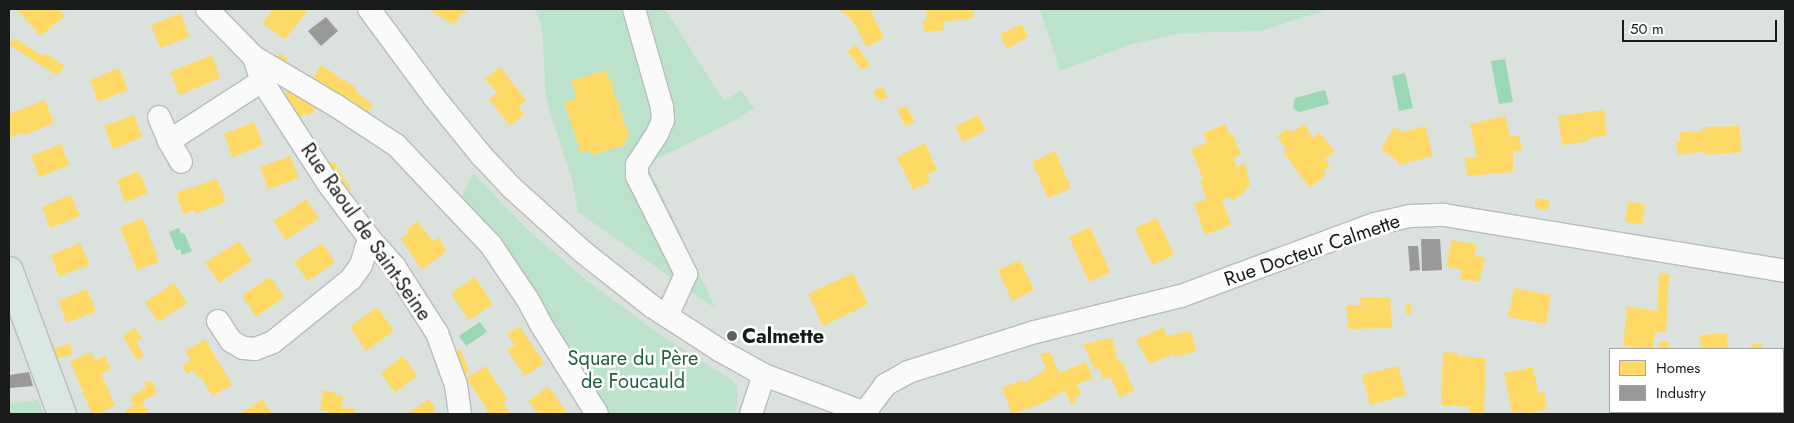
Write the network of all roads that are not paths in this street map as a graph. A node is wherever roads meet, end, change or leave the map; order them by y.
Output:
1 (206, 9) edge
2 (369, 9) edge
3 (634, 9) edge
4 (254, 57) junction
5 (262, 81) junction
6 (159, 117) dead end
7 (169, 141) junction
8 (181, 162) dead end
9 (369, 238) junction
10 (9, 272) edge
11 (1785, 272) edge
12 (667, 316) junction
13 (218, 321) dead end
14 (764, 374) junction
15 (62, 414) edge
16 (460, 414) edge
17 (597, 414) edge
18 (751, 414) edge
19 (866, 414) edge

1 - 4 street
2 - 12 street
3 - 12 street
4 - 5 street, Rue Raoul de Saint-Seine
4 - 17 street
5 - 7 street
5 - 9 street, Rue Raoul de Saint-Seine
6 - 7 street
7 - 8 street
9 - 13 street
9 - 16 street, Rue Raoul de Saint-Seine
10 - 15 main road
11 - 19 street, Rue Docteur Calmette
12 - 14 street
14 - 18 street
14 - 19 street

